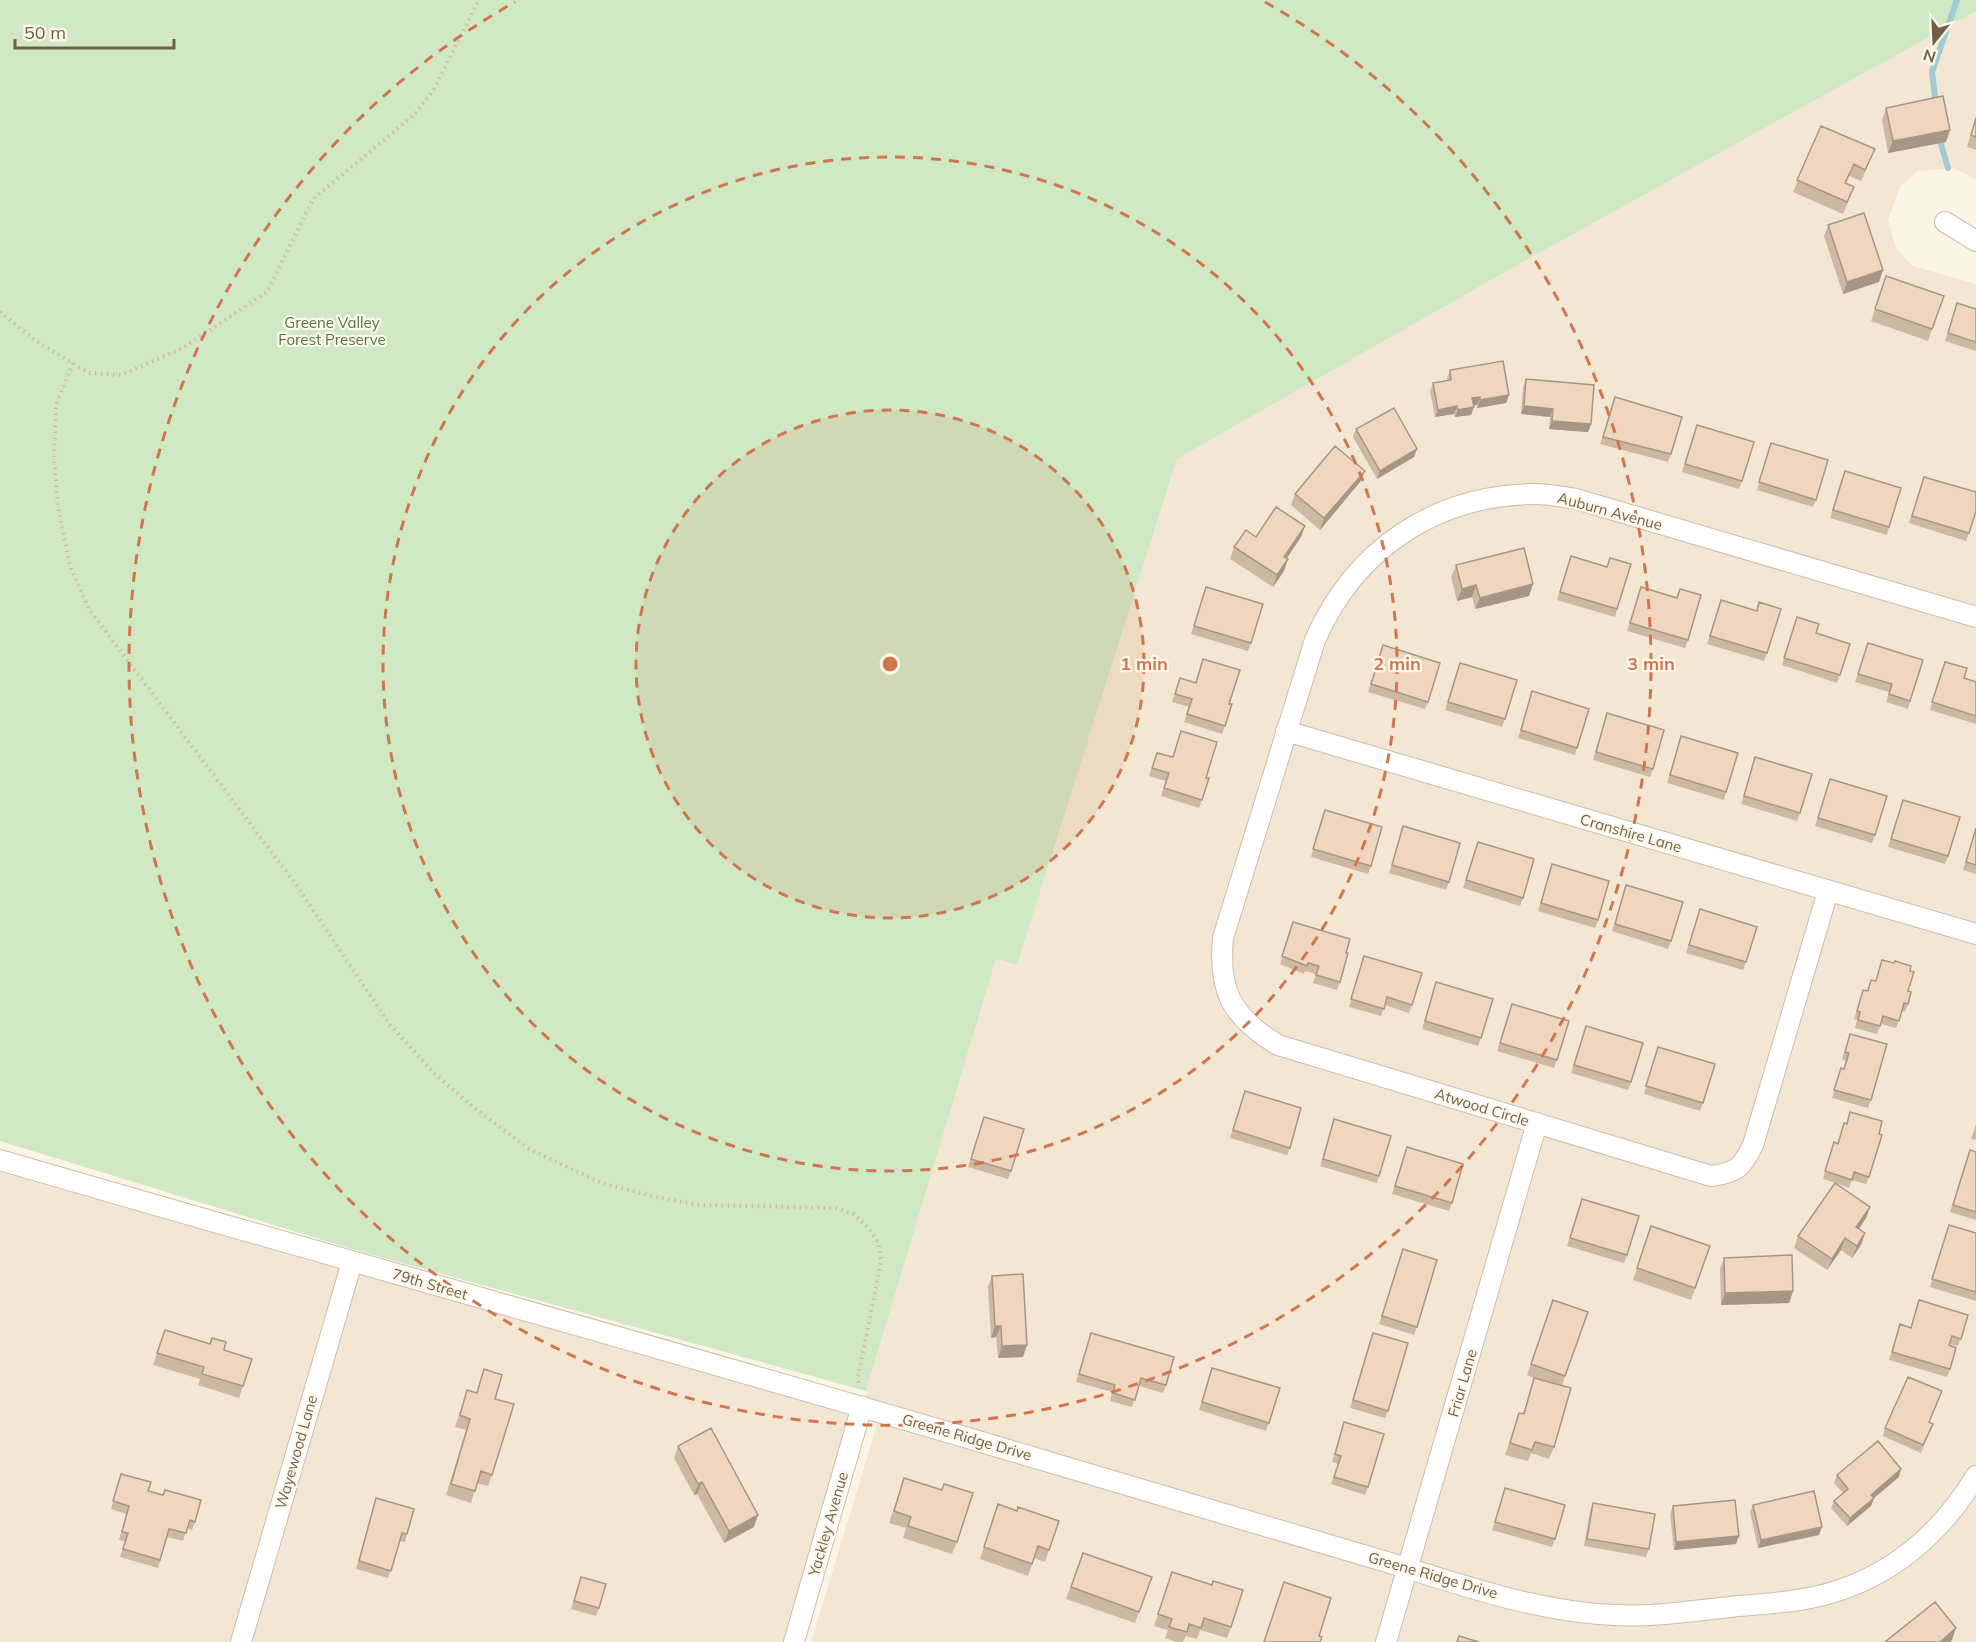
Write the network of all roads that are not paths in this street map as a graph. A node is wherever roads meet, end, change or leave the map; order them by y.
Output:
1 (1945, 222) dead end
2 (1976, 241) edge
3 (1976, 616) edge
4 (1286, 731) junction
5 (1828, 891) junction
6 (1976, 934) edge
7 (1537, 1123) junction
8 (0, 1160) edge
9 (352, 1262) junction
10 (862, 1406) junction
11 (1976, 1476) edge
12 (1408, 1568) junction
13 (241, 1642) edge
14 (794, 1642) edge
15 (1386, 1642) edge

1 - 2 street
3 - 4 street, Auburn Avenue
4 - 5 street, Cranshire Lane
4 - 7 street, Atwood Circle
5 - 6 street, Cranshire Lane
5 - 7 street, Atwood Circle
7 - 12 street, Friar Lane
8 - 9 street, 79th Street
9 - 10 street, 79th Street
9 - 13 street, Wayewood Lane
10 - 12 street, Greene Ridge Drive
10 - 14 street, Yackley Avenue
11 - 12 street, Greene Ridge Drive
12 - 15 street, Friar Lane

